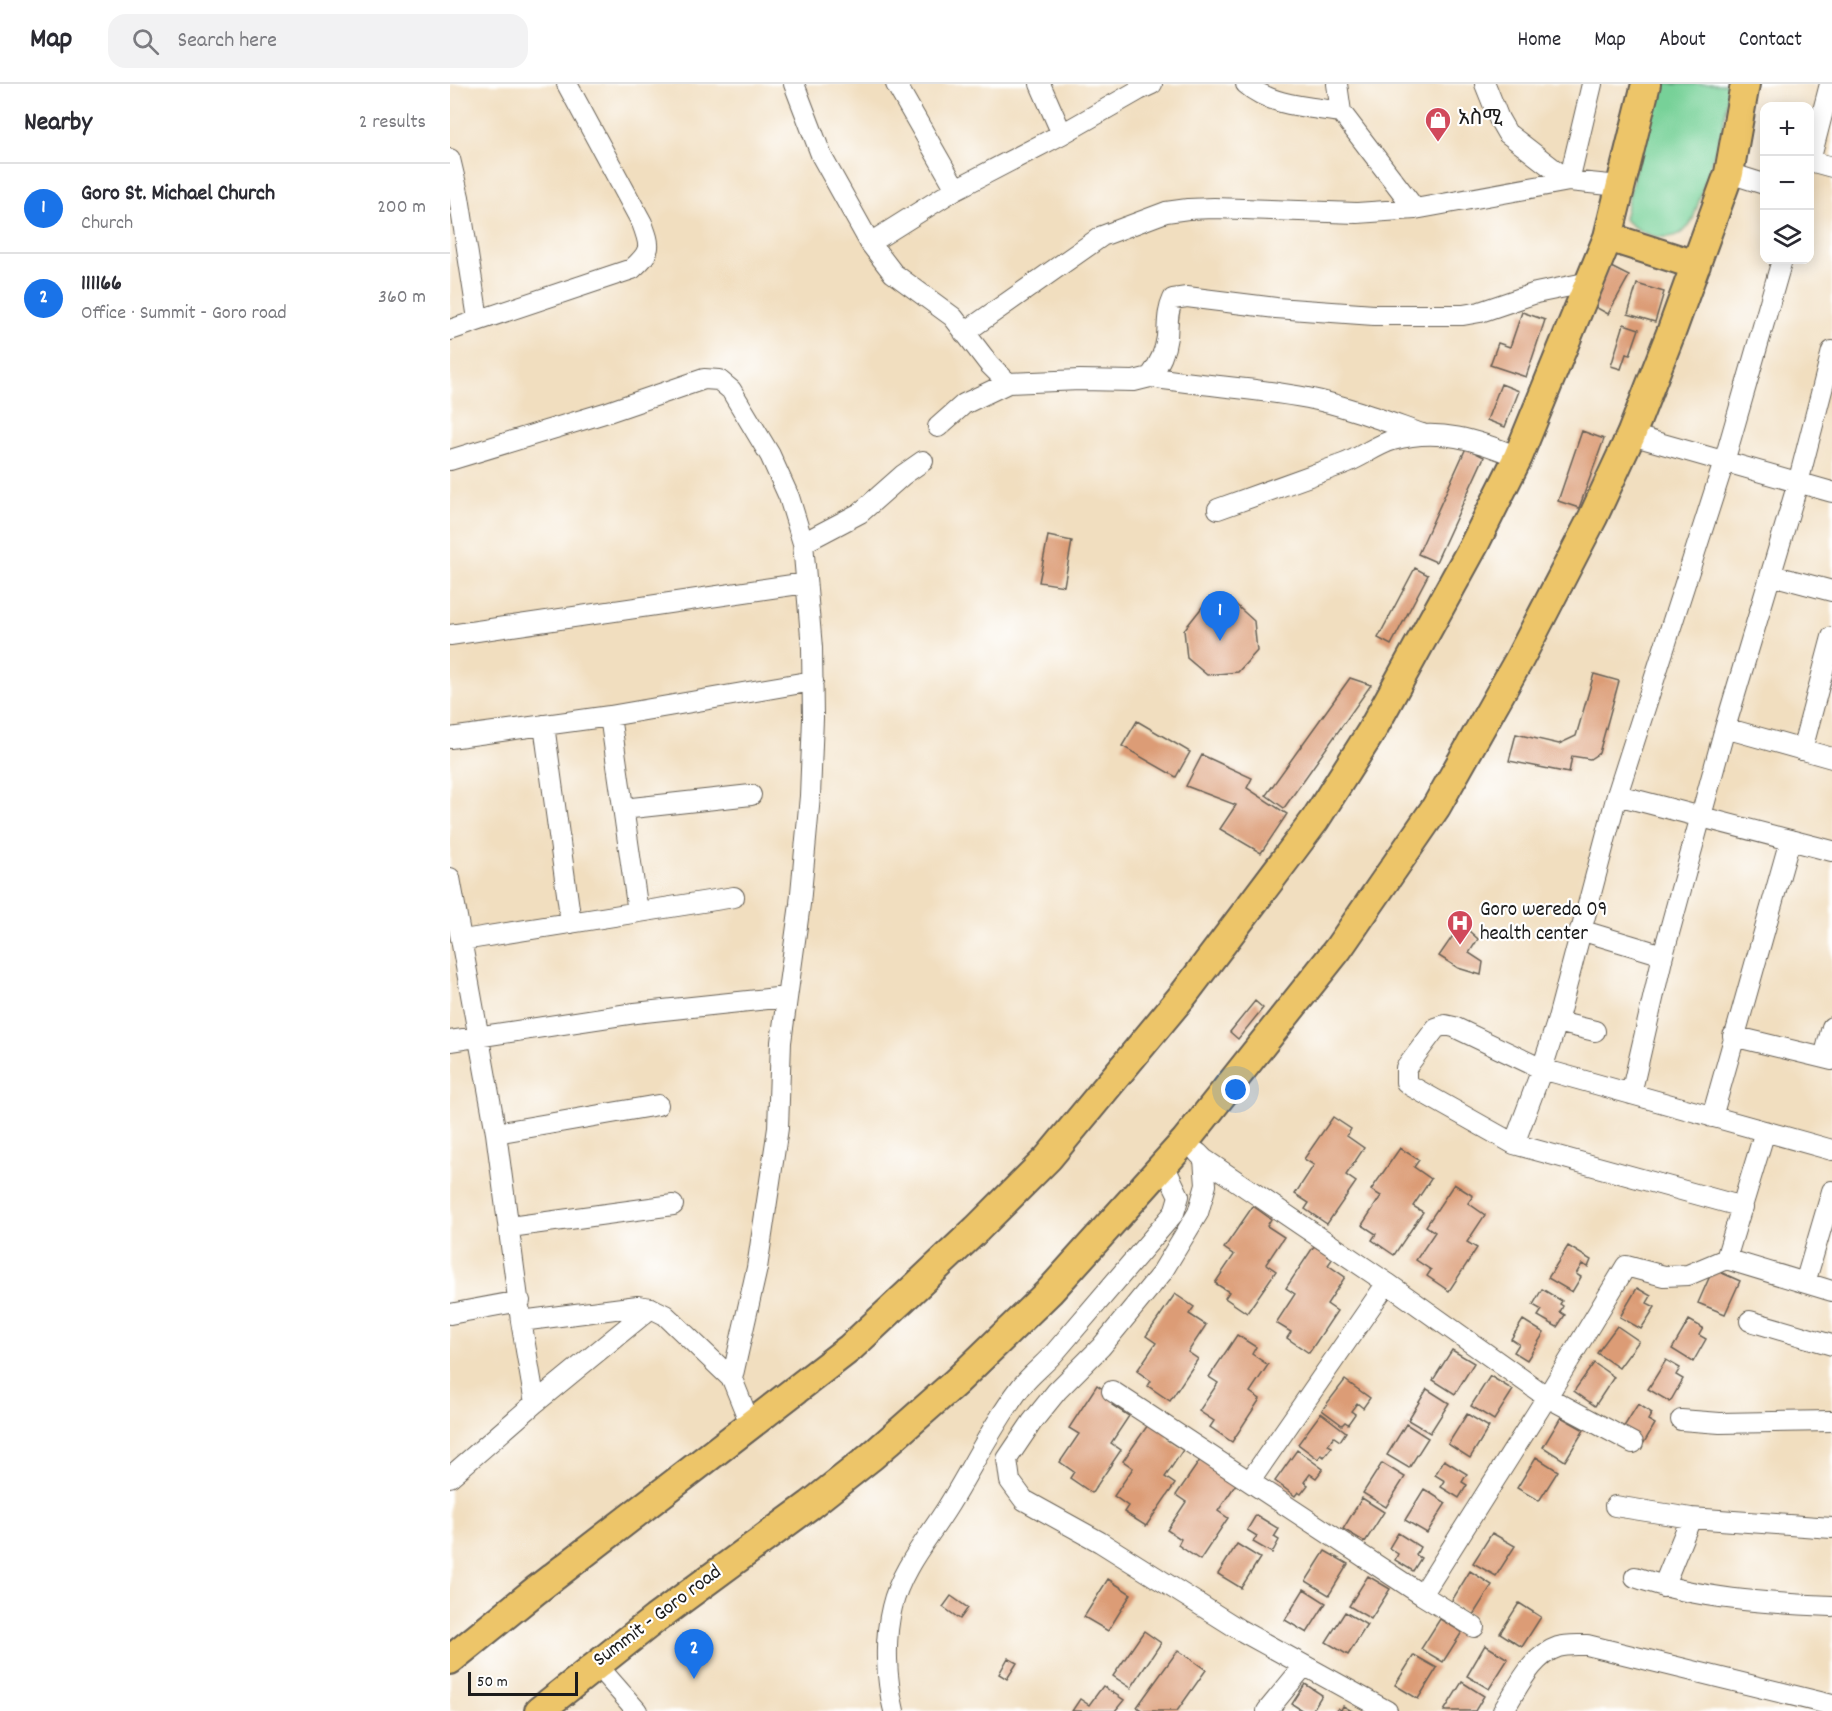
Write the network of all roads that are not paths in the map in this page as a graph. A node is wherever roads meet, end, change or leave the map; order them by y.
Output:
1 (567, 84) edge
2 (794, 84) edge
3 (896, 84) edge
4 (1040, 84) edge
5 (1246, 84) edge
6 (1337, 84) edge
7 (1485, 84) edge
8 (1592, 84) edge
9 (1647, 84) edge
10 (1745, 84) edge
11 (1830, 84) edge
12 (1142, 86) edge
13 (1341, 112) junction
14 (1062, 134) junction
15 (1811, 156) edge
16 (450, 159) edge
17 (1814, 162) edge
18 (1832, 167) edge
19 (1729, 173) junction
20 (1569, 181) junction
21 (1760, 183) edge
22 (1620, 186) junction
23 (956, 189) junction
24 (1415, 209) junction
25 (1608, 237) junction
26 (870, 243) junction
27 (1781, 264) edge
28 (1695, 265) junction
29 (1590, 282) junction
30 (478, 319) junction
31 (450, 330) edge
32 (964, 333) junction
33 (1832, 351) edge
34 (1150, 377) junction
35 (1008, 383) junction
36 (1827, 387) edge
37 (938, 427) dead end
38 (1422, 434) junction
39 (1631, 435) junction
40 (1518, 457) junction
41 (450, 460) edge
42 (923, 461) dead end
43 (1724, 462) junction
44 (1798, 483) junction
45 (1832, 492) edge
46 (1218, 509) dead end
47 (802, 543) junction
48 (1771, 575) junction
49 (806, 583) junction
50 (1832, 591) edge
51 (450, 635) edge
52 (1832, 637) edge
53 (1826, 677) edge
54 (813, 681) junction
55 (610, 716) junction
56 (544, 725) junction
57 (1725, 728) junction
58 (450, 738) edge
59 (1802, 750) junction
60 (1832, 758) edge
61 (751, 795) dead end
62 (1617, 795) junction
63 (623, 808) junction
64 (1701, 817) junction
65 (1790, 840) junction
66 (1832, 851) edge
67 (450, 878) edge
68 (734, 897) dead end
69 (638, 912) junction
70 (571, 922) junction
71 (1580, 930) junction
72 (463, 940) junction
73 (1663, 956) junction
74 (786, 997) junction
75 (1557, 1022) junction
76 (1832, 1027) edge
77 (1595, 1031) dead end
78 (1733, 1036) junction
79 (478, 1037) junction
80 (450, 1041) edge
81 (1828, 1059) edge
82 (1542, 1069) junction
83 (1631, 1094) junction
84 (658, 1105) dead end
85 (1712, 1117) junction
86 (1765, 1131) junction
87 (496, 1133) junction
88 (1514, 1144) junction
89 (1195, 1150) junction
90 (1832, 1150) edge
91 (1164, 1165) junction
92 (1832, 1191) edge
93 (673, 1205) dead end
94 (1743, 1207) junction
95 (510, 1227) junction
96 (1726, 1259) junction
97 (1387, 1283) junction
98 (1805, 1283) junction
99 (1832, 1291) edge
100 (651, 1308) junction
101 (521, 1311) junction
102 (450, 1314) edge
103 (1750, 1321) dead end
104 (1832, 1345) edge
105 (732, 1380) junction
106 (1112, 1391) dead end
107 (1547, 1397) junction
108 (535, 1403) junction
109 (1681, 1420) dead end
110 (1832, 1421) edge
111 (751, 1426) junction
112 (1632, 1443) dead end
113 (450, 1478) edge
114 (1250, 1481) junction
115 (1615, 1506) dead end
116 (1691, 1518) junction
117 (1832, 1528) edge
118 (1635, 1577) dead end
119 (1663, 1587) junction
120 (1422, 1595) junction
121 (1832, 1606) edge
122 (1474, 1627) dead end
123 (450, 1660) edge
124 (596, 1664) junction
125 (1304, 1666) junction
126 (1832, 1705) edge
127 (539, 1711) edge
128 (637, 1711) edge
129 (894, 1711) edge
130 (1268, 1711) edge
131 (1387, 1711) edge
132 (1503, 1711) edge

1 - 30 street
2 - 26 street
3 - 23 street
4 - 14 street
5 - 13 street
6 - 13 street
7 - 20 street
8 - 20 street
9 - 22 highway
10 - 19 highway, Summit - Goro road
11 - 15 street
12 - 14 street
13 - 24 street
14 - 23 street
16 - 30 street
17 - 18 street
19 - 21 street
19 - 28 highway, Summit - Goro road
20 - 22 street
20 - 24 street
22 - 25 highway
23 - 26 street
24 - 32 street
25 - 28 highway
25 - 29 highway
26 - 32 street
27 - 43 street
28 - 39 highway, Summit - Goro road
29 - 34 street
29 - 40 highway
30 - 31 street
32 - 35 street
33 - 36 street
34 - 35 street
34 - 38 street
35 - 37 street
36 - 44 street
38 - 40 street
38 - 46 street
39 - 43 street
39 - 89 highway, Summit - Goro road
40 - 111 highway
41 - 47 street
42 - 47 street
43 - 44 street
43 - 62 street
44 - 45 street
44 - 48 street
47 - 49 street
48 - 50 street
48 - 57 street
49 - 51 street
49 - 54 street
52 - 53 street
53 - 59 street
54 - 55 street
54 - 74 street
55 - 56 street
55 - 63 street
56 - 58 street
56 - 70 street
57 - 59 street
57 - 64 street
59 - 60 street
61 - 63 street
62 - 64 street
62 - 71 street
63 - 69 street
64 - 65 street
64 - 73 street
65 - 66 street
65 - 78 street
67 - 72 street
68 - 69 street
69 - 70 street
70 - 72 street
71 - 73 street
71 - 75 street
72 - 79 street
73 - 83 street
74 - 79 street
74 - 105 street
75 - 77 street
75 - 82 street
76 - 81 street
78 - 81 street
78 - 85 street
79 - 80 street
79 - 87 street
82 - 83 street
82 - 88 street
82 - 88 street
83 - 85 street
84 - 87 street
85 - 86 street
86 - 90 street
86 - 94 street
87 - 95 street
88 - 94 street
89 - 91 highway, Summit - Goro road
89 - 97 street
89 - 125 street
91 - 124 highway, Summit - Goro road
91 - 129 street
92 - 98 street
93 - 95 street
94 - 96 street
95 - 101 street
96 - 98 street
96 - 107 street
97 - 107 street
97 - 114 street
98 - 99 street
100 - 101 street
100 - 105 street
100 - 108 street
101 - 102 street
101 - 108 street
103 - 104 street
105 - 111 street
106 - 114 street
107 - 112 street
107 - 120 street
108 - 113 street
109 - 110 street
111 - 123 highway
114 - 120 street
115 - 116 street
116 - 117 street
116 - 119 street
118 - 119 street
119 - 121 street
120 - 122 street
124 - 127 highway, Summit - Goro road
124 - 128 street
125 - 130 street
125 - 131 street
126 - 132 street

